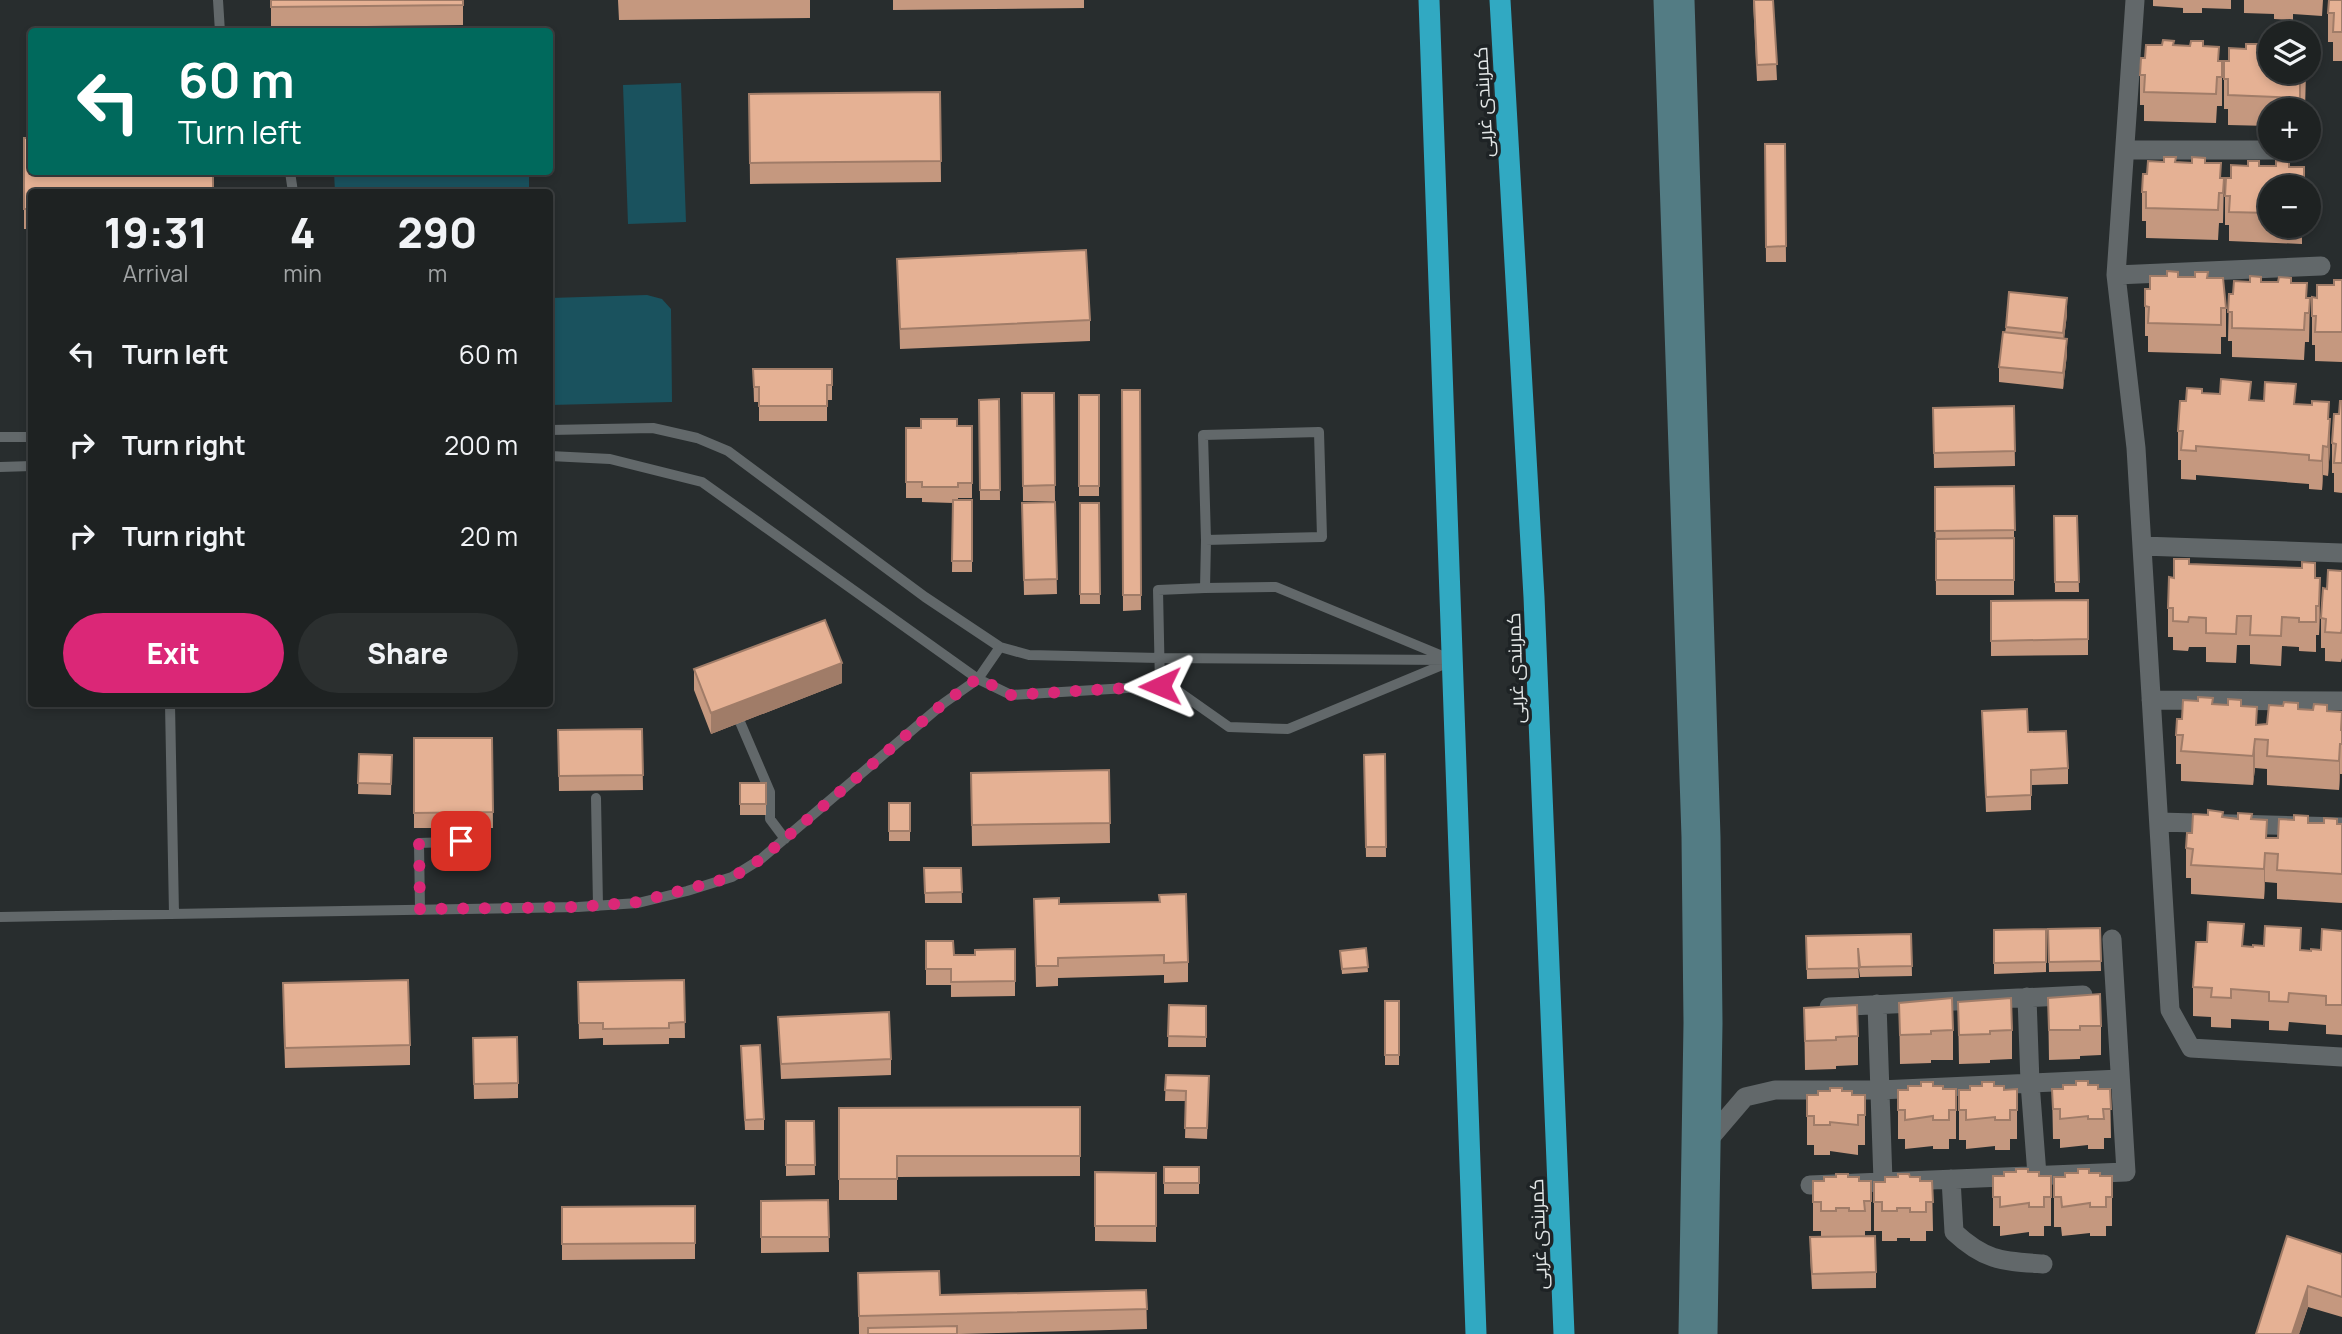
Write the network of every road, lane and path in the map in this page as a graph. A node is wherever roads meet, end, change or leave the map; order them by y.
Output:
1 (218, 0) edge
2 (1429, 0) edge
3 (1500, 0) edge
4 (1664, 0) edge
5 (1684, 0) edge
6 (2135, 0) edge
7 (220, 28) edge
8 (2125, 150) junction
9 (2258, 150) edge
10 (2321, 266) dead end
11 (2116, 275) junction
12 (553, 430) edge
13 (28, 437) edge
14 (0, 438) edge
15 (553, 456) edge
16 (28, 466) edge
17 (0, 467) edge
18 (1206, 540) junction
19 (2142, 546) junction
20 (2342, 553) edge
21 (1205, 589) junction
22 (1000, 647) junction
23 (1159, 658) junction
24 (1452, 660) junction
25 (978, 678) junction
26 (1160, 686) junction
27 (2151, 700) junction
28 (2342, 701) edge
29 (170, 707) edge
30 (740, 722) edge
31 (596, 798) dead end
32 (2159, 822) junction
33 (2342, 827) edge
34 (785, 839) junction
35 (483, 841) dead end
36 (598, 906) junction
37 (420, 909) junction
38 (174, 914) junction
39 (0, 917) edge
40 (2112, 939) dead end
41 (2083, 995) edge
42 (2026, 998) junction
43 (1877, 1004) junction
44 (1829, 1007) edge
45 (2342, 1058) edge
46 (2120, 1079) junction
47 (2030, 1083) junction
48 (1880, 1090) junction
49 (1710, 1138) junction
50 (2037, 1175) junction
51 (1951, 1179) junction
52 (1883, 1181) junction
53 (1810, 1185) edge
54 (2043, 1264) dead end
55 (1476, 1334) edge
56 (1564, 1334) edge
57 (1689, 1334) edge
58 (1707, 1334) edge

1 - 7 lane
2 - 24 highway
3 - 56 highway, کمربندی غربی
4 - 57 street
5 - 49 street
6 - 8 street
8 - 9 street
8 - 11 street
10 - 11 street
11 - 19 street
12 - 22 lane
13 - 14 lane
15 - 25 lane
16 - 17 lane
18 - 18 lane
18 - 21 lane
19 - 20 street
19 - 27 street
21 - 23 lane
21 - 24 lane
22 - 23 lane
22 - 25 lane
23 - 24 lane
23 - 26 lane
24 - 26 lane
24 - 55 highway
25 - 26 lane
25 - 34 lane
27 - 28 street
27 - 32 street
29 - 38 lane
30 - 34 lane
31 - 36 lane
32 - 33 street
32 - 45 street
34 - 36 lane
35 - 37 lane
36 - 37 lane
37 - 38 lane
38 - 39 lane
40 - 46 street
41 - 42 street
42 - 43 street
42 - 47 street
43 - 44 street
43 - 48 street
46 - 47 street
46 - 50 street
47 - 48 street
47 - 50 street
48 - 49 street
48 - 52 street
49 - 58 street
50 - 51 street
51 - 52 street
51 - 54 street
52 - 53 street

